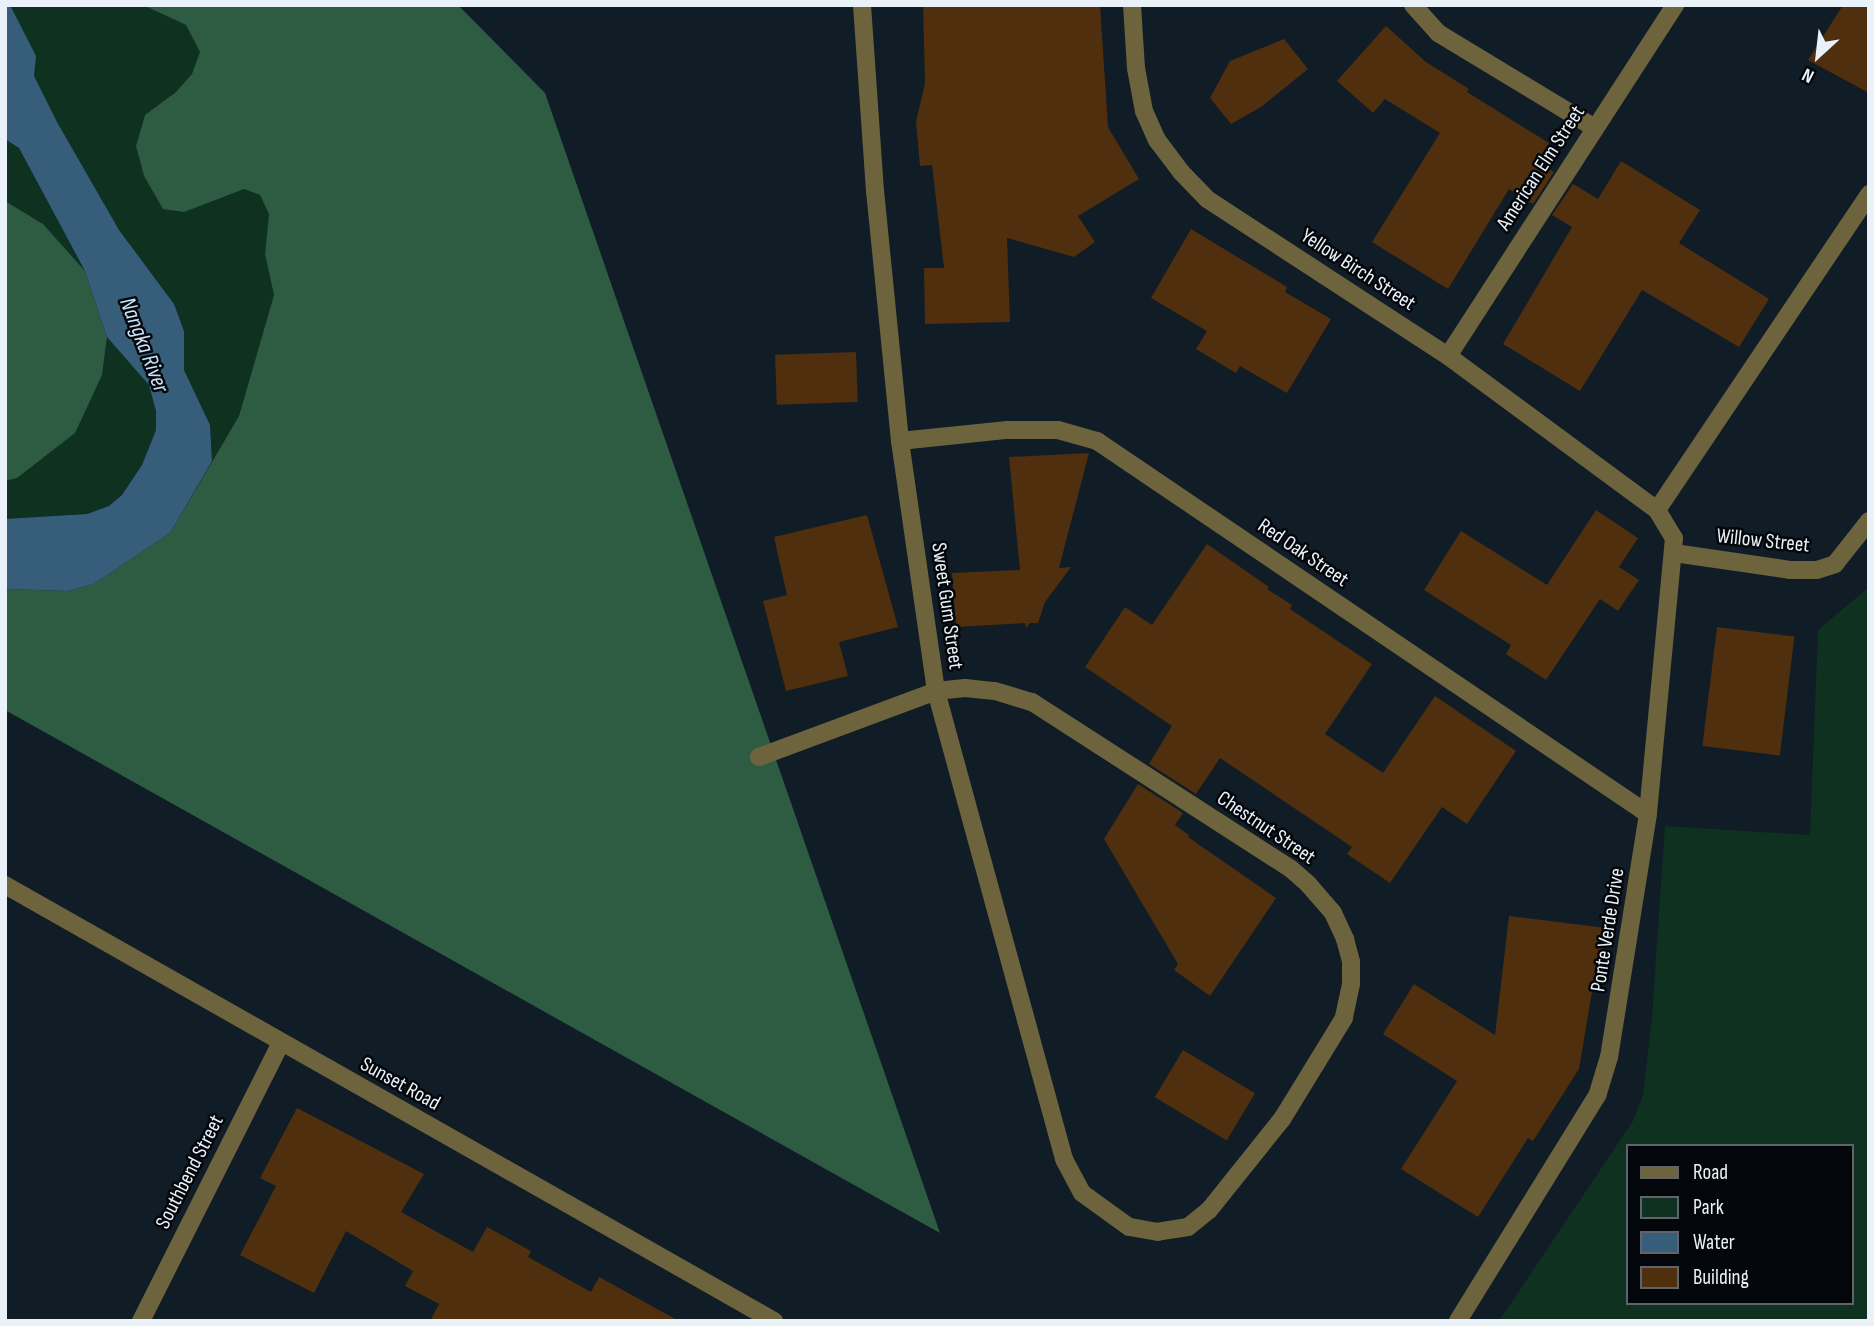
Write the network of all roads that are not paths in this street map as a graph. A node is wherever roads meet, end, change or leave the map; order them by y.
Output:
1 (862, 5) edge
2 (1132, 5) edge
3 (1413, 5) edge
4 (1675, 5) edge
5 (1593, 127) junction
6 (1869, 194) edge
7 (1448, 356) junction
8 (900, 440) junction
9 (1657, 510) junction
10 (1869, 521) edge
11 (1674, 553) junction
12 (936, 691) junction
13 (759, 757) dead end
14 (1648, 814) junction
15 (5, 885) edge
16 (281, 1043) junction
17 (1082, 1194) joint
18 (141, 1321) edge
19 (774, 1321) edge
20 (1458, 1321) edge

1 - 8 street, Sweet Gum Street
2 - 7 street, Yellow Birch Street
3 - 5 street
4 - 5 street, American Elm Street
5 - 7 street, American Elm Street
6 - 9 street
7 - 9 street, Yellow Birch Street
8 - 12 street, Sweet Gum Street
8 - 14 street, Red Oak Street
9 - 11 street, Ponte Verde Drive
10 - 11 street, Willow Street
11 - 14 street, Ponte Verde Drive
12 - 13 street, Chestnut Street
12 - 17 street, Sweet Gum Street
12 - 17 street, Chestnut Street
14 - 20 street, Ponte Verde Drive
15 - 16 street, Sunset Road
16 - 18 street, Southbend Street
16 - 19 street, Sunset Road

